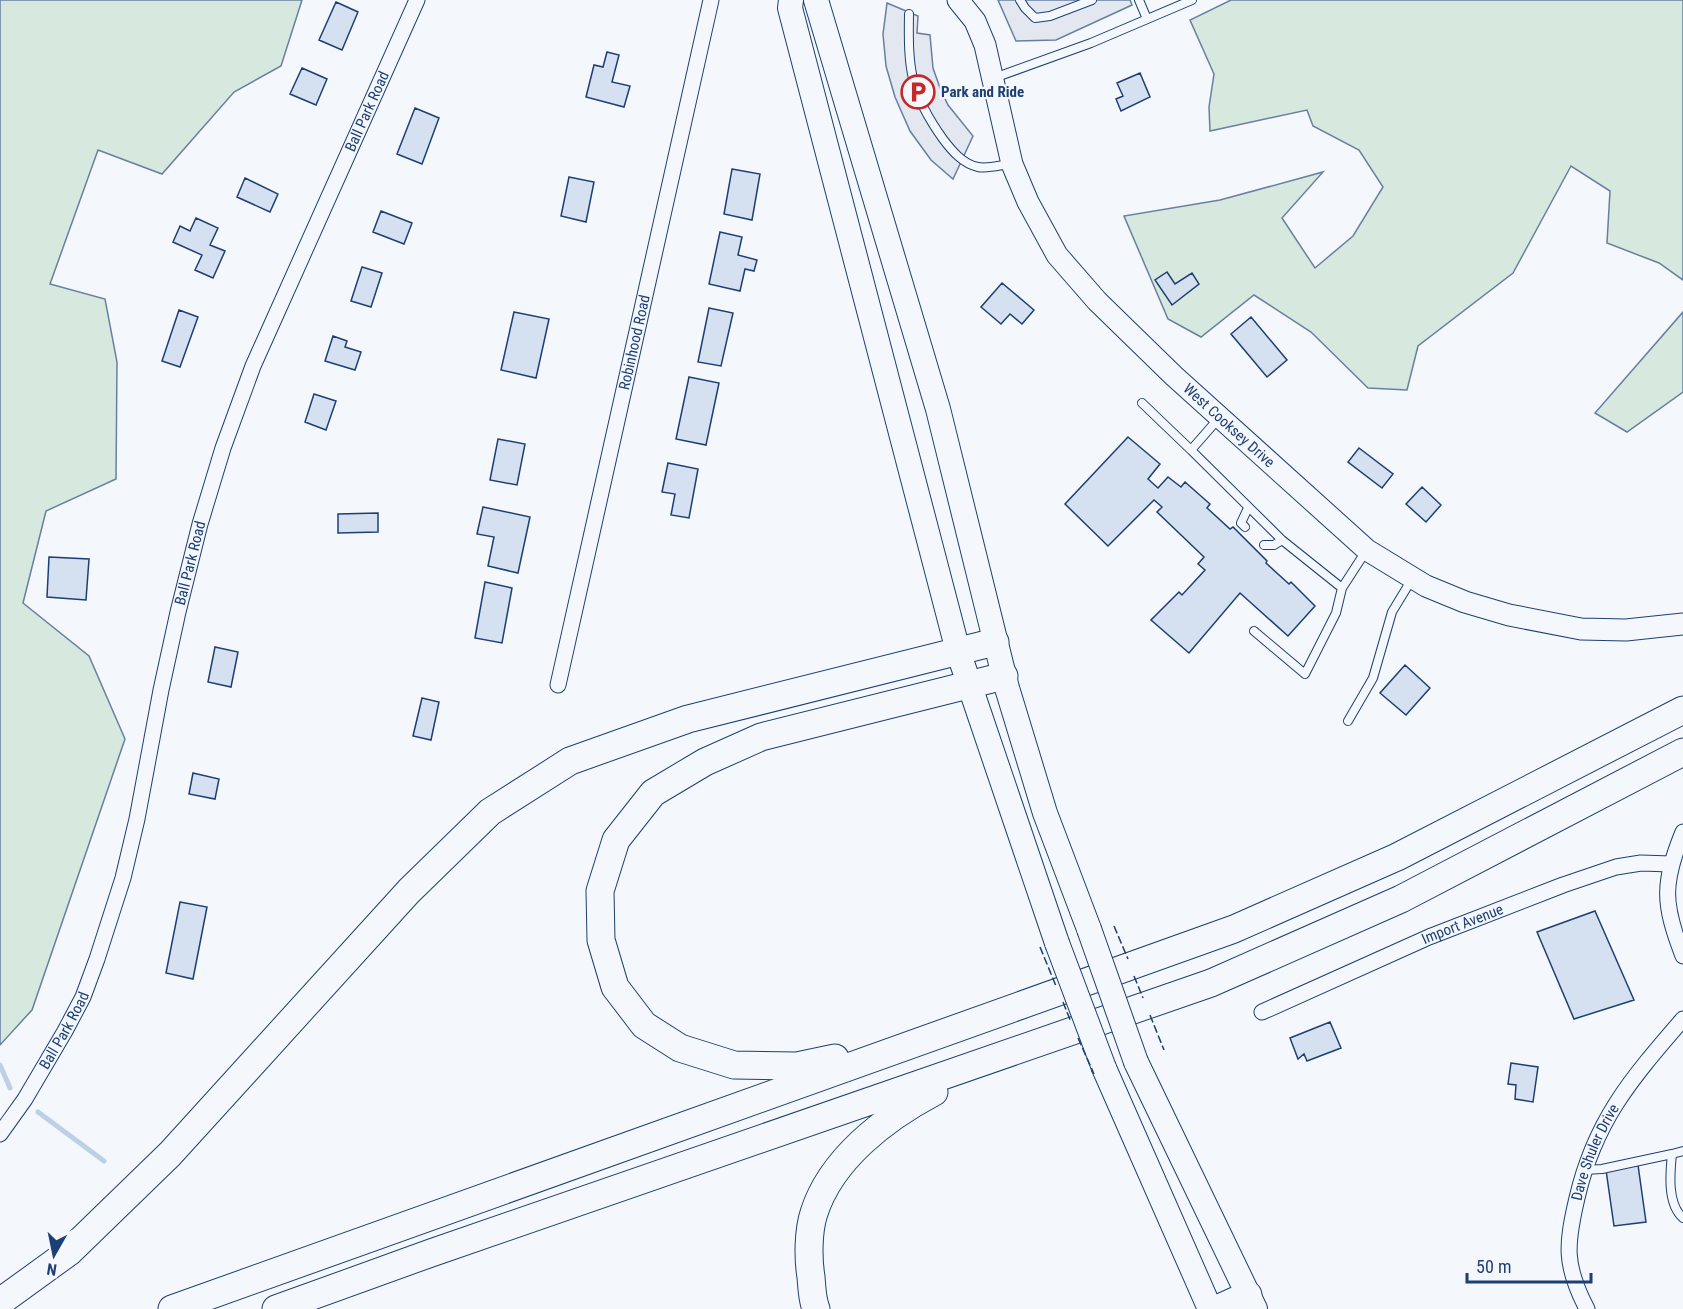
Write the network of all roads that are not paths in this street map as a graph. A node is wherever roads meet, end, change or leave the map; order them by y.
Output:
1 (417, 0) edge
2 (711, 0) edge
3 (791, 0) edge
4 (816, 0) edge
5 (958, 0) edge
6 (1020, 0) edge
7 (1092, 0) edge
8 (1139, 0) edge
9 (1192, 0) edge
10 (909, 14) dead end
11 (1147, 19) junction
12 (993, 78) junction
13 (1012, 164) junction
14 (1142, 403) dead end
15 (1220, 417) junction
16 (1191, 450) junction
17 (1248, 508) junction
18 (1245, 527) dead end
19 (1282, 540) junction
20 (1264, 545) dead end
21 (1367, 550) junction
22 (1413, 578) junction
23 (1342, 588) junction
24 (1683, 624) edge
25 (1254, 631) dead end
26 (995, 642) junction
27 (958, 651) junction
28 (1004, 676) junction
29 (558, 684) dead end
30 (968, 685) junction
31 (1683, 710) edge
32 (1348, 722) dead end
33 (1683, 752) edge
34 (1683, 834) edge
35 (1671, 864) junction
36 (1683, 956) edge
37 (1262, 1012) dead end
38 (1683, 1019) edge
39 (927, 1040) junction
40 (999, 1057) junction
41 (0, 1134) edge
42 (1683, 1152) edge
43 (1672, 1154) junction
44 (1584, 1170) junction
45 (1683, 1218) edge
46 (0, 1302) edge
47 (1252, 1302) edge
48 (172, 1309) edge
49 (276, 1309) edge
50 (816, 1309) edge
51 (1210, 1309) edge
52 (1217, 1309) edge
53 (1587, 1309) edge

1 - 41 street, Ball Park Road
2 - 29 street, Robinhood Road
3 - 27 main road
4 - 26 main road
5 - 12 street, West Cooksey Drive
6 - 7 lane
8 - 11 lane
9 - 11 lane
10 - 13 lane
11 - 12 lane
12 - 13 street, West Cooksey Drive
13 - 15 street, West Cooksey Drive
14 - 16 lane
15 - 16 lane
15 - 21 street, West Cooksey Drive
16 - 17 lane
17 - 18 lane
17 - 19 lane
19 - 20 lane
19 - 23 lane
21 - 22 street, West Cooksey Drive
21 - 23 lane
22 - 24 street, West Cooksey Drive
22 - 32 lane
23 - 25 lane
26 - 27 highway
26 - 28 main road
27 - 30 main road
27 - 46 highway
28 - 30 highway
28 - 47 main road, bridge
30 - 39 highway
30 - 51 main road, bridge
31 - 39 highway
33 - 40 highway
34 - 35 street
35 - 36 street
35 - 37 street, Import Avenue
38 - 44 street, Dave Shuler Drive
39 - 48 highway
40 - 49 highway
40 - 50 highway
42 - 43 lane
43 - 44 lane
43 - 45 lane
44 - 53 street, Dave Shuler Drive
47 - 52 highway

